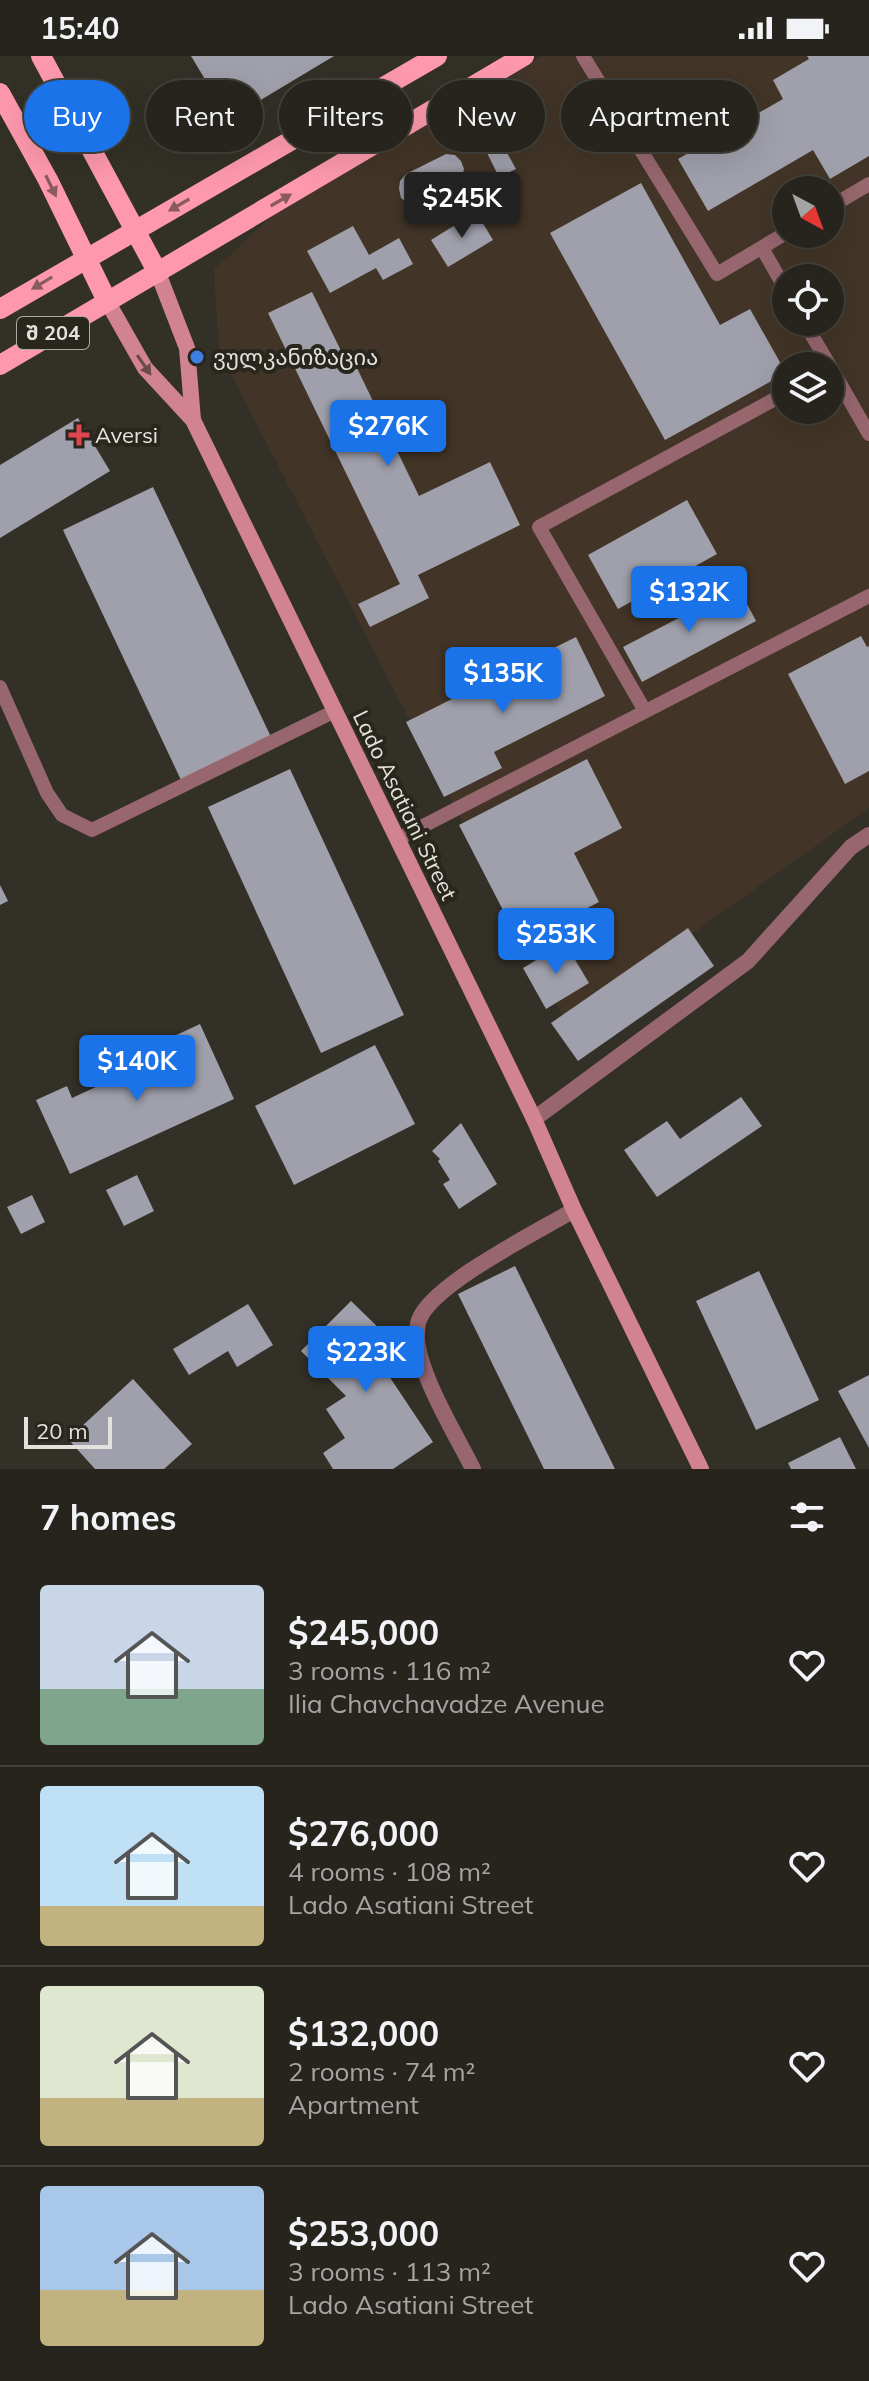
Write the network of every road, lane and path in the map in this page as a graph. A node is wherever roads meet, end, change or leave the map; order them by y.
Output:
1 (41, 56) edge
2 (437, 56) edge
3 (524, 56) edge
4 (583, 56) edge
5 (0, 93) edge
6 (869, 184) edge
7 (844, 199) edge
8 (136, 230) junction
9 (772, 242) edge
10 (762, 248) junction
11 (85, 258) junction
12 (772, 266) edge
13 (158, 273) junction
14 (107, 301) junction
15 (0, 309) edge
16 (0, 365) edge
17 (844, 392) edge
18 (772, 401) edge
19 (193, 420) junction
20 (869, 434) edge
21 (869, 596) edge
22 (0, 687) edge
23 (335, 711) junction
24 (645, 711) junction
25 (869, 835) edge
26 (398, 839) junction
27 (534, 1119) junction
28 (574, 1210) junction
29 (473, 1469) edge
30 (701, 1469) edge

1 - 8 main road
2 -> 8 main road, შ 204
13 -> 3 main road, შ 204
4 - 10 lane
5 -> 11 main road
6 - 7 lane
8 - 11 main road, შ 204
8 - 13 main road
9 - 10 lane
10 - 12 lane
11 - 14 main road
11 -> 15 main road, შ 204
13 - 14 main road, შ 204
13 - 19 main road, Lado Asatiani Street
14 - 16 main road, შ 204
14 -> 19 main road, Lado Asatiani Street
17 - 20 lane
18 - 24 lane
19 - 23 main road, Lado Asatiani Street
21 - 24 lane
22 - 23 lane
23 - 26 main road, Lado Asatiani Street
24 - 26 lane
25 - 27 street
26 - 27 main road, Lado Asatiani Street
27 - 28 main road, Lado Asatiani Street
28 - 29 street
28 - 30 main road, Lado Asatiani Street

